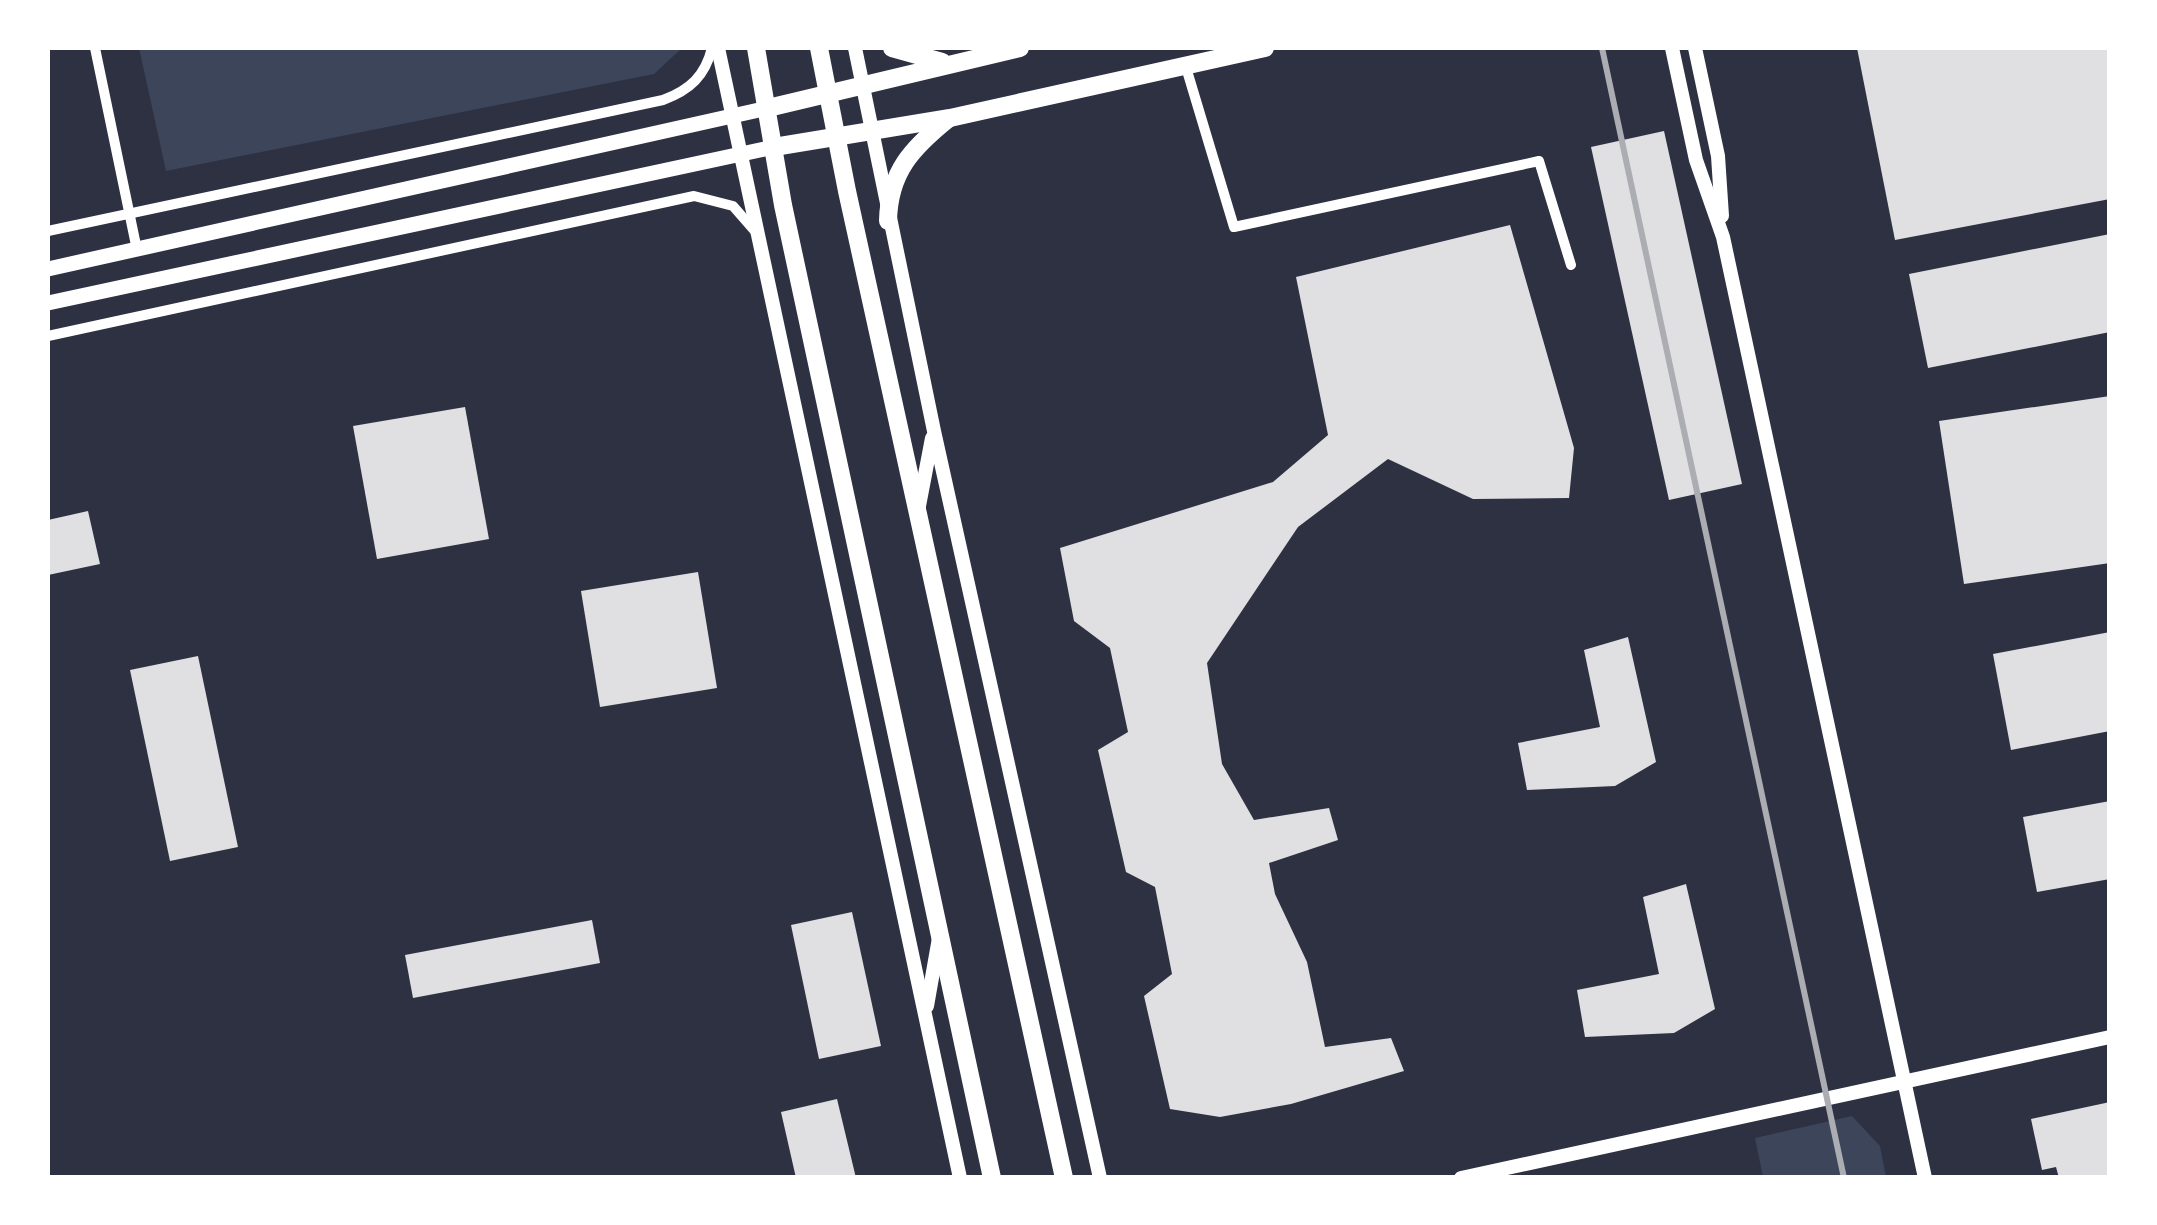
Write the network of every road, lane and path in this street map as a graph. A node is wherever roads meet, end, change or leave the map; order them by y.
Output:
1 (95, 48) edge
2 (715, 48) edge
3 (756, 48) edge
4 (819, 48) edge
5 (855, 48) edge
6 (892, 48) edge
7 (1020, 48) edge
8 (1265, 48) edge
9 (1672, 48) edge
10 (1695, 48) edge
11 (947, 63) junction
12 (1185, 64) junction
13 (863, 86) junction
14 (829, 95) junction
15 (768, 108) junction
16 (732, 117) junction
17 (950, 118) junction
18 (872, 130) junction
19 (837, 137) junction
20 (774, 147) junction
21 (739, 152) junction
22 (130, 213) junction
23 (888, 221) junction
24 (48, 231) edge
25 (757, 234) junction
26 (1723, 236) junction
27 (137, 250) junction
28 (1571, 265) dead end
29 (48, 269) edge
30 (48, 303) edge
31 (48, 336) edge
32 (934, 432) junction
33 (917, 516) junction
34 (940, 933) junction
35 (925, 1017) junction
36 (2110, 1037) edge
37 (1905, 1084) junction
38 (1462, 1177) edge
39 (960, 1178) edge
40 (992, 1178) edge
41 (1064, 1178) edge
42 (1100, 1178) edge
43 (1925, 1178) edge

1 - 22 street
2 - 16 street
2 - 22 street
3 - 15 main road
4 - 14 main road
5 - 13 street
6 - 11 main road
7 - 11 main road
8 - 12 main road
9 - 26 street
10 - 26 street
11 - 13 main road
12 - 17 main road
12 - 28 street
13 - 14 main road
13 - 18 street
14 - 15 main road
14 - 19 main road
15 - 16 main road
15 - 20 main road
16 - 21 street
16 - 27 main road
17 - 18 main road
17 - 23 main road
18 - 19 main road
18 - 23 street
19 - 20 main road
19 - 33 main road
20 - 21 main road
20 - 34 main road
21 - 25 street
21 - 30 main road
22 - 24 street
22 - 27 street
23 - 32 street
25 - 31 street
25 - 35 street
26 - 37 street
27 - 29 main road
32 - 33 street
32 - 42 street
33 - 41 main road
34 - 35 street
34 - 40 main road
35 - 39 street
36 - 37 street
37 - 38 street
37 - 43 street

